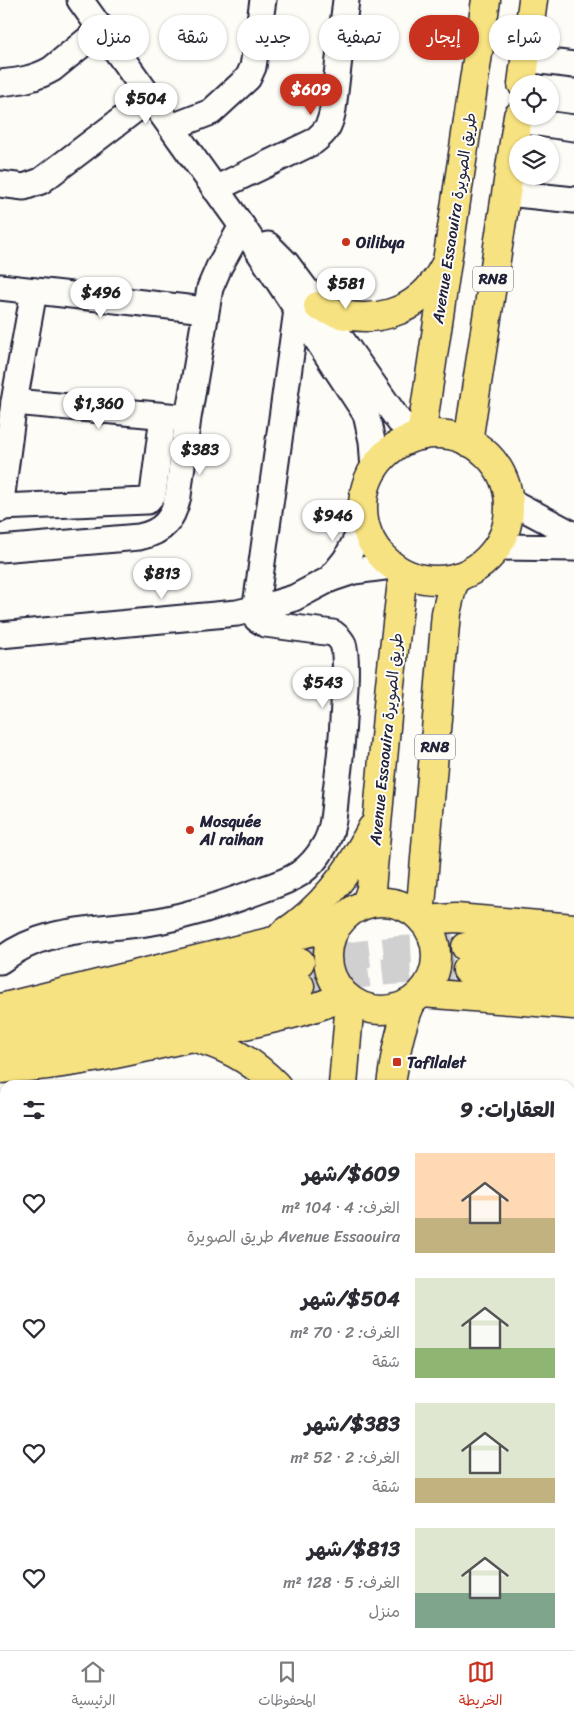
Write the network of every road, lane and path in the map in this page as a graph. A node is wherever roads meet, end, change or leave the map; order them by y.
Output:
1 (80, 0) edge
2 (263, 0) edge
3 (346, 0) edge
4 (486, 0) edge
5 (533, 0) edge
6 (92, 15) edge
7 (78, 48) edge
8 (125, 60) edge
9 (574, 65) edge
10 (523, 71) edge
11 (0, 83) edge
12 (150, 96) junction
13 (516, 125) edge
14 (557, 125) edge
15 (172, 127) junction
16 (574, 128) edge
17 (0, 184) edge
18 (215, 188) junction
19 (507, 193) junction
20 (574, 200) edge
21 (242, 226) junction
22 (447, 262) junction
23 (0, 288) edge
24 (34, 291) junction
25 (307, 308) junction
26 (206, 310) junction
27 (14, 402) junction
28 (163, 416) junction
29 (188, 418) junction
30 (419, 436) junction
31 (468, 442) junction
32 (374, 470) junction
33 (508, 500) junction
34 (0, 508) edge
35 (365, 524) junction
36 (574, 535) edge
37 (497, 547) junction
38 (574, 548) edge
39 (0, 549) edge
40 (397, 569) junction
41 (457, 577) junction
42 (330, 579) junction
43 (255, 609) junction
44 (0, 635) edge
45 (380, 808) junction
46 (366, 904) junction
47 (421, 919) junction
48 (339, 922) junction
49 (574, 928) edge
50 (271, 942) junction
51 (574, 954) edge
52 (0, 961) edge
53 (574, 979) edge
54 (416, 998) junction
55 (347, 999) junction
56 (574, 1005) edge
57 (0, 1008) edge
58 (0, 1028) edge
59 (191, 1037) junction
60 (0, 1052) edge
61 (0, 1069) edge
62 (270, 1080) edge
63 (342, 1080) edge
64 (392, 1080) edge

1 - 6 street
2 - 15 street
3 - 18 street
4 - 22 main road, Avenue Essaouira طريق الصويرة
5 - 10 main road
7 - 11 street
8 - 12 street
9 - 10 street
12 - 15 street
12 - 17 street
13 - 19 main road, RN8
14 - 16 street
15 - 18 street
18 - 21 street
19 - 20 street
19 - 31 main road, RN8
21 - 25 street
21 - 26 street
22 - 25 main road
22 - 30 main road, Avenue Essaouira طريق الصويرة
23 - 24 street
24 - 26 street
24 - 27 street
25 - 30 street
25 - 32 street
25 - 43 street
26 - 29 street
27 - 28 street
27 - 34 street
28 - 29 street
28 - 34 street
29 - 39 street
30 - 31 main road
30 - 32 main road
31 - 33 main road
32 - 35 main road
33 - 36 street
33 - 37 main road
35 - 40 main road
35 - 42 street
37 - 38 street
37 - 41 main road
40 - 41 main road
40 - 42 street
40 - 45 main road, Avenue Essaouira طريق الصويرة
41 - 47 main road, RN8
42 - 43 street
43 - 44 street
43 - 52 street
45 - 46 main road, Avenue Essaouira طريق الصويرة
45 - 50 main road
46 - 47 main road
46 - 48 main road
47 - 49 main road
47 - 54 main road
48 - 50 main road
48 - 55 main road
50 - 57 main road
51 - 53 main road
54 - 55 main road
54 - 56 main road
54 - 64 main road
55 - 59 main road
55 - 63 main road
58 - 60 main road
59 - 61 main road
59 - 62 main road

